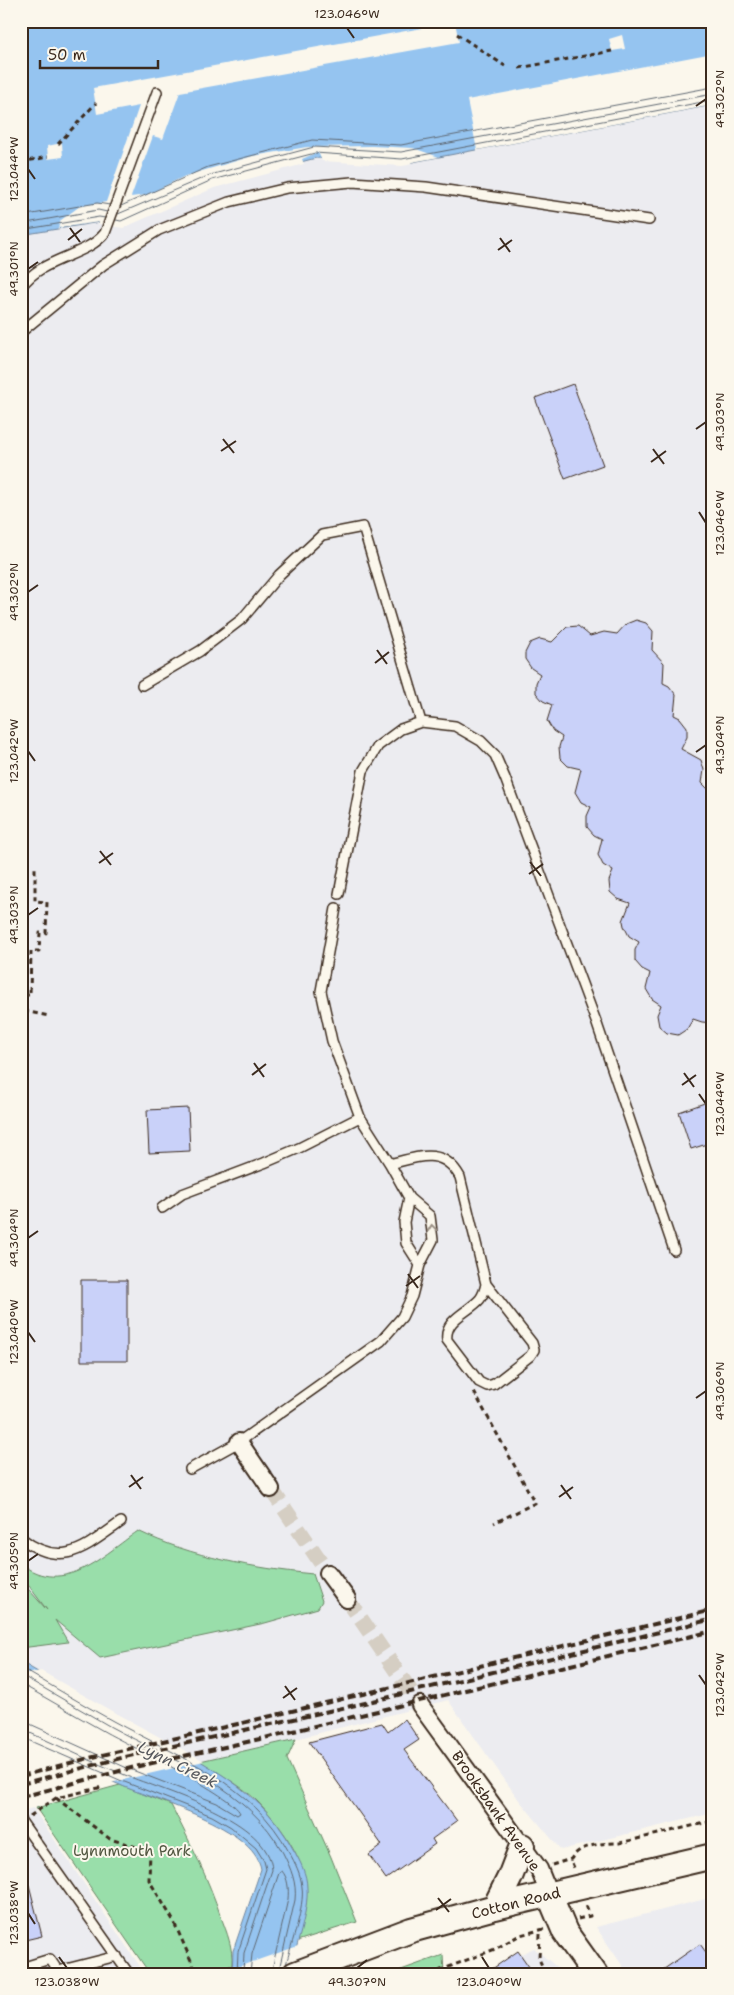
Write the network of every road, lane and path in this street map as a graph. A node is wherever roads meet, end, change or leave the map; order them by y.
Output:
1 (457, 34) dead end
2 (612, 51) dead end
3 (505, 66) dead end
4 (519, 68) dead end
5 (157, 92) dead end
6 (96, 103) dead end
7 (58, 144) dead end
8 (48, 156) dead end
9 (21, 162) edge
10 (649, 220) dead end
11 (21, 287) edge
12 (21, 332) edge
13 (142, 685) dead end
14 (421, 722) junction
15 (35, 866) dead end
16 (339, 894) dead end
17 (336, 908) dead end
18 (24, 1011) junction
19 (49, 1016) dead end
20 (21, 1094) edge
21 (360, 1117) junction
22 (390, 1164) junction
23 (408, 1198) junction
24 (162, 1208) dead end
25 (674, 1250) dead end
26 (420, 1265) junction
27 (486, 1284) junction
28 (474, 1391) dead end
29 (239, 1442) junction
30 (190, 1470) dead end
31 (270, 1489) tunnel mouth
32 (120, 1522) dead end
33 (494, 1523) dead end
34 (21, 1538) edge
35 (328, 1573) tunnel mouth
36 (346, 1599) tunnel mouth
37 (420, 1705) tunnel mouth
38 (103, 1787) dead end
39 (56, 1798) junction
40 (713, 1820) edge
41 (22, 1821) edge
42 (522, 1846) junction
43 (713, 1856) edge
44 (560, 1863) dead end
45 (549, 1894) junction
46 (495, 1907) junction
47 (116, 1956) junction
48 (21, 1968) edge
49 (58, 1972) edge
50 (197, 1973) edge
51 (129, 1974) edge
52 (295, 1974) edge
53 (431, 1974) edge
54 (546, 1974) edge
55 (595, 1974) edge

1 - 3 path
2 - 4 path
5 - 11 lane
6 - 7 path
8 - 9 path
10 - 12 lane
13 - 14 lane
14 - 16 lane
14 - 25 lane
15 - 18 path
17 - 21 lane
18 - 19 path
18 - 20 path
21 - 22 lane
21 - 24 lane
22 - 23 lane
22 - 27 lane
23 - 26 lane
26 -> 23 lane
26 - 29 lane
27 - 27 lane
28 - 33 path
29 - 30 lane
29 - 31 street
32 - 34 lane
35 - 36 street
37 - 42 street, Brooksbank Avenue
38 - 39 path
39 - 41 path
39 - 50 path
40 - 44 path
41 - 47 lane
42 - 45 street, Brooksbank Avenue
42 - 46 main road
43 - 45 main road, Cotton Road
45 - 46 main road, Cotton Road
45 - 55 main road, Brooksbank Avenue
46 - 52 main road, Cotton Road
47 - 49 lane
47 - 51 lane
48 - 49 lane
53 - 54 path

